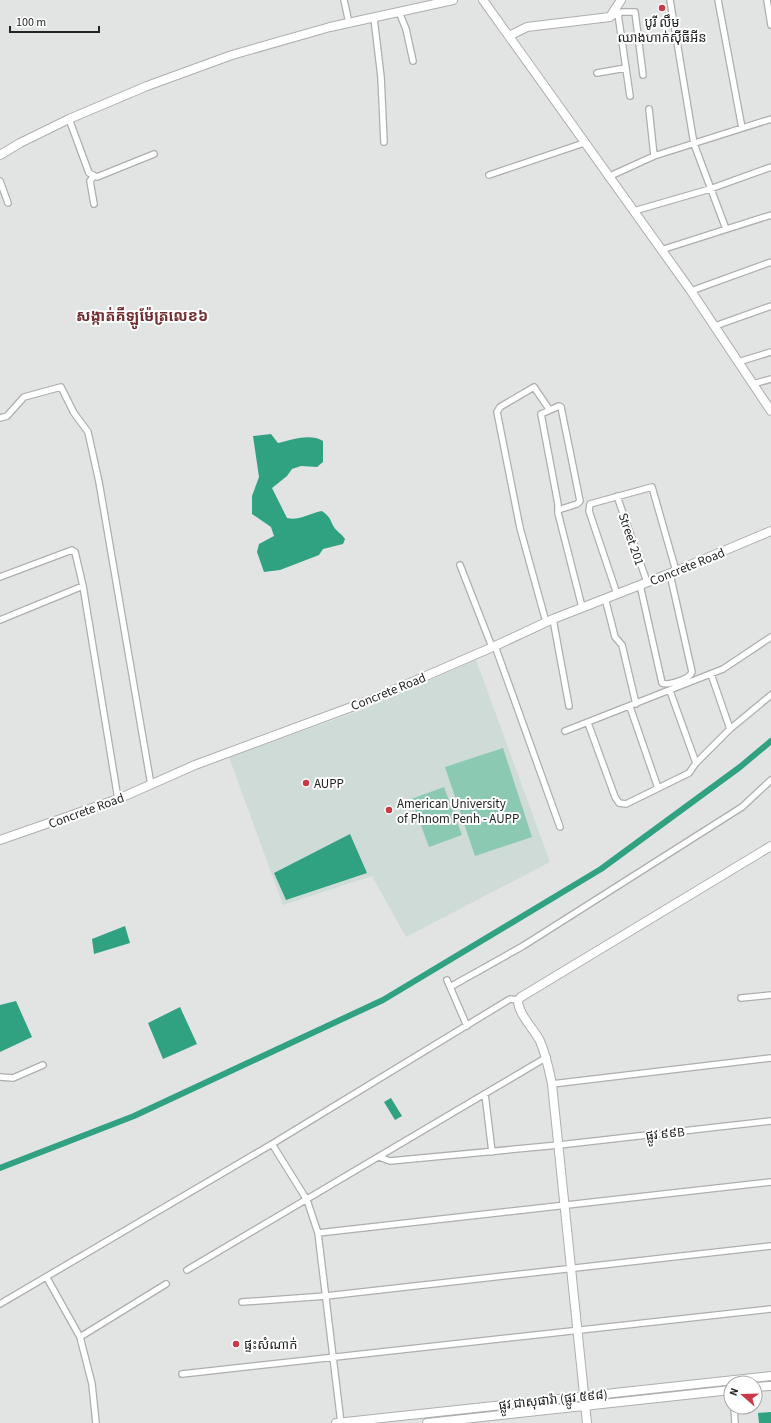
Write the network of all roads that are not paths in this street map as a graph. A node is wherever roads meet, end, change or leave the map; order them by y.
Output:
1 (344, 0) edge
2 (453, 0) edge
3 (483, 0) edge
4 (621, 0) edge
5 (670, 0) edge
6 (718, 0) edge
7 (767, 0) edge
8 (399, 12) junction
9 (614, 15) junction
10 (374, 18) junction
11 (349, 23) junction
12 (771, 25) edge
13 (509, 36) junction
14 (413, 61) dead end
15 (626, 68) junction
16 (597, 73) dead end
17 (643, 75) dead end
18 (630, 96) dead end
19 (649, 109) dead end
20 (69, 119) junction
21 (771, 119) edge
22 (742, 128) junction
23 (384, 142) dead end
24 (584, 143) junction
25 (694, 144) junction
26 (154, 154) dead end
27 (0, 155) edge
28 (654, 156) junction
29 (771, 168) edge
30 (489, 175) dead end
31 (92, 176) junction
32 (608, 178) junction
33 (0, 181) edge
34 (710, 189) junction
35 (8, 203) dead end
36 (94, 204) dead end
37 (634, 211) junction
38 (771, 215) edge
39 (726, 229) junction
40 (661, 250) junction
41 (771, 262) edge
42 (691, 291) junction
43 (771, 306) edge
44 (715, 326) junction
45 (771, 352) edge
46 (738, 362) junction
47 (771, 379) edge
48 (753, 384) junction
49 (550, 409) junction
50 (771, 411) edge
51 (0, 418) edge
52 (617, 496) junction
53 (558, 510) junction
54 (771, 530) edge
55 (460, 565) dead end
56 (673, 572) junction
57 (0, 577) edge
58 (643, 584) junction
59 (83, 586) junction
60 (617, 594) junction
61 (605, 598) junction
62 (582, 607) junction
63 (0, 620) edge
64 (549, 620) junction
65 (771, 637) edge
66 (494, 647) junction
67 (711, 674) junction
68 (670, 691) junction
69 (771, 695) edge
70 (636, 704) junction
71 (569, 706) dead end
72 (630, 707) junction
73 (588, 723) junction
74 (730, 729) junction
75 (565, 731) dead end
76 (696, 763) junction
77 (771, 780) edge
78 (151, 785) junction
79 (658, 788) junction
80 (118, 799) junction
81 (560, 827) dead end
82 (0, 840) edge
83 (771, 846) edge
84 (447, 980) dead end
85 (450, 987) junction
86 (771, 996) edge
87 (740, 998) dead end
88 (518, 1000) junction
89 (467, 1026) junction
90 (547, 1057) junction
91 (771, 1058) edge
92 (43, 1065) dead end
93 (0, 1077) edge
94 (552, 1084) junction
95 (485, 1094) junction
96 (771, 1121) edge
97 (272, 1144) junction
98 (559, 1145) junction
99 (492, 1152) junction
100 (379, 1157) junction
101 (771, 1182) edge
102 (307, 1200) junction
103 (566, 1206) junction
104 (318, 1233) junction
105 (771, 1246) edge
106 (571, 1268) junction
107 (187, 1270) dead end
108 (47, 1278) junction
109 (166, 1284) dead end
110 (326, 1296) junction
111 (242, 1302) dead end
112 (0, 1304) edge
113 (771, 1309) edge
114 (578, 1329) junction
115 (80, 1337) junction
116 (333, 1357) junction
117 (182, 1374) dead end
118 (723, 1383) edge
119 (723, 1391) edge
120 (584, 1396) junction
121 (585, 1406) junction
122 (96, 1423) edge
123 (339, 1423) edge
124 (427, 1423) edge
125 (587, 1423) edge

1 - 11 street
2 - 8 street
3 - 13 street
4 - 9 street
5 - 25 street
6 - 22 street
7 - 12 street
8 - 10 street
8 - 14 street
9 - 13 street
9 - 15 street
9 - 17 street
10 - 11 street
10 - 23 street
11 - 20 street
13 - 24 street
15 - 16 street
15 - 18 street
19 - 28 street
20 - 27 street
20 - 31 street
21 - 22 street
22 - 25 street
24 - 30 street
24 - 32 street
25 - 28 street
25 - 34 street
26 - 31 street
28 - 32 street
29 - 34 street
31 - 36 street
32 - 37 street
33 - 35 street
34 - 37 street
34 - 39 street
37 - 40 street
38 - 39 street
39 - 40 street
40 - 42 street
41 - 42 street
42 - 44 street
43 - 44 street
44 - 46 street
45 - 46 street
46 - 48 street
47 - 48 street
48 - 50 street
49 - 53 street
49 - 53 street
49 - 64 street
51 - 78 street
52 - 56 street
52 - 58 street, Street 201
52 - 60 street
53 - 62 street
54 - 56 street, Concrete Road
55 - 66 street
56 - 58 street, Concrete Road
56 - 58 street, Street 201
57 - 59 street
58 - 60 street, Concrete Road
59 - 63 street
59 - 80 street
60 - 61 street, Concrete Road
61 - 62 street, Concrete Road
61 - 70 street
62 - 64 street, Concrete Road
64 - 66 street, Concrete Road
64 - 71 street
65 - 67 street
66 - 78 street, Concrete Road
66 - 81 street
67 - 68 street
67 - 74 street
68 - 70 street
68 - 76 street
69 - 74 street
70 - 72 street
72 - 73 street
72 - 79 street
73 - 75 street
73 - 79 street
74 - 76 street
76 - 79 street
77 - 85 street
78 - 80 street, Concrete Road
80 - 82 street, Concrete Road
83 - 88 street
84 - 85 street
85 - 89 street
86 - 87 street
88 - 89 street
88 - 90 street
89 - 97 street
90 - 94 street
90 - 95 street
91 - 94 street
92 - 93 street
94 - 98 street
95 - 99 street
95 - 100 street
96 - 98 street, ផ្លូវ ៩៩B
97 - 102 street
97 - 108 street
98 - 99 street, ផ្លូវ ៩៩B
98 - 103 street
99 - 100 street, ផ្លូវ ៩៩B
100 - 102 street
101 - 103 street
102 - 104 street
102 - 107 street
103 - 104 street
103 - 106 street
104 - 110 street
105 - 106 street
106 - 110 street
106 - 114 street
108 - 112 street
108 - 115 street
109 - 115 street
110 - 111 street
110 - 116 street
113 - 114 street
114 - 116 street
114 - 120 street
115 - 122 street
116 - 117 street
116 - 123 street
118 - 120 street, ផ្លូវ ជាសុផារ៉ា (ផ្លូវ ៥៩៨)
119 - 121 street, ផ្លូវ ជាសុផារ៉ា (ផ្លូវ ៥៩៨)
120 - 121 street
120 - 123 street, ផ្លូវ ជាសុផារ៉ា (ផ្លូវ ៥៩៨)
121 - 124 street, ផ្លូវ ជាសុផារ៉ា (ផ្លូវ ៥៩៨)
121 - 125 street

